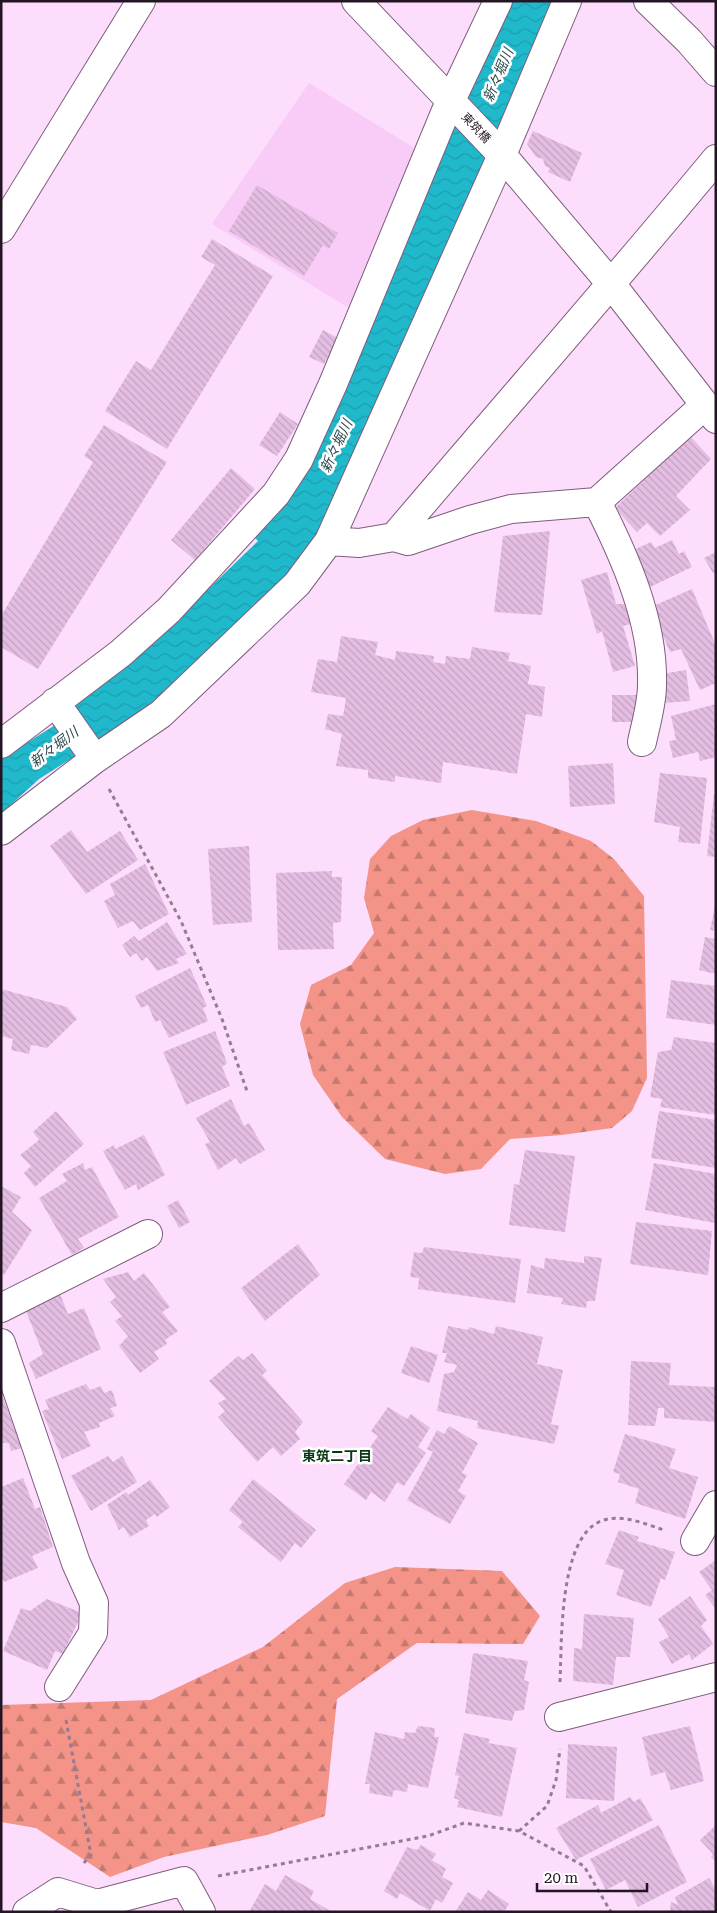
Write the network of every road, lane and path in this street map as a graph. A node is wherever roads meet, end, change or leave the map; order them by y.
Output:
1 (141, 1) edge
2 (356, 1) edge
3 (498, 1) edge
4 (567, 1) edge
5 (648, 1) edge
6 (716, 72) edge
7 (454, 105) junction
8 (498, 151) junction
9 (716, 159) edge
10 (1, 229) edge
11 (612, 285) junction
12 (710, 412) edge
13 (597, 502) junction
14 (394, 537) junction
15 (329, 541) junction
16 (55, 702) junction
17 (642, 742) dead end
18 (1, 744) edge
19 (95, 759) junction
20 (1, 831) edge
21 (248, 1094) dead end
22 (148, 1234) dead end
23 (1, 1308) edge
24 (1, 1343) edge
25 (716, 1505) edge
26 (695, 1541) joint
27 (716, 1677) edge
28 (59, 1687) joint
29 (560, 1717) junction
30 (519, 1831) junction
31 (184, 1881) junction
32 (58, 1892) junction
33 (28, 1912) edge
34 (201, 1912) edge
35 (611, 1912) edge

1 - 10 street
2 - 7 street, 東筑橋
3 - 7 street
4 - 8 street
5 - 6 street
7 - 8 street, 東筑橋
7 - 16 street
8 - 11 street, 東筑橋
8 - 15 street
9 - 11 street
11 - 12 street, 東筑橋
11 - 14 street
12 - 13 street
13 - 14 street
13 - 17 street
14 - 15 street
15 - 19 street
16 - 18 street
16 - 19 street
19 - 20 street
19 - 21 path
22 - 23 street
24 - 28 street
25 - 26 street
26 - 29 path
27 - 29 street
28 - 32 path
29 - 30 path
30 - 31 path
30 - 35 path
31 - 32 street
31 - 34 street
32 - 33 street

